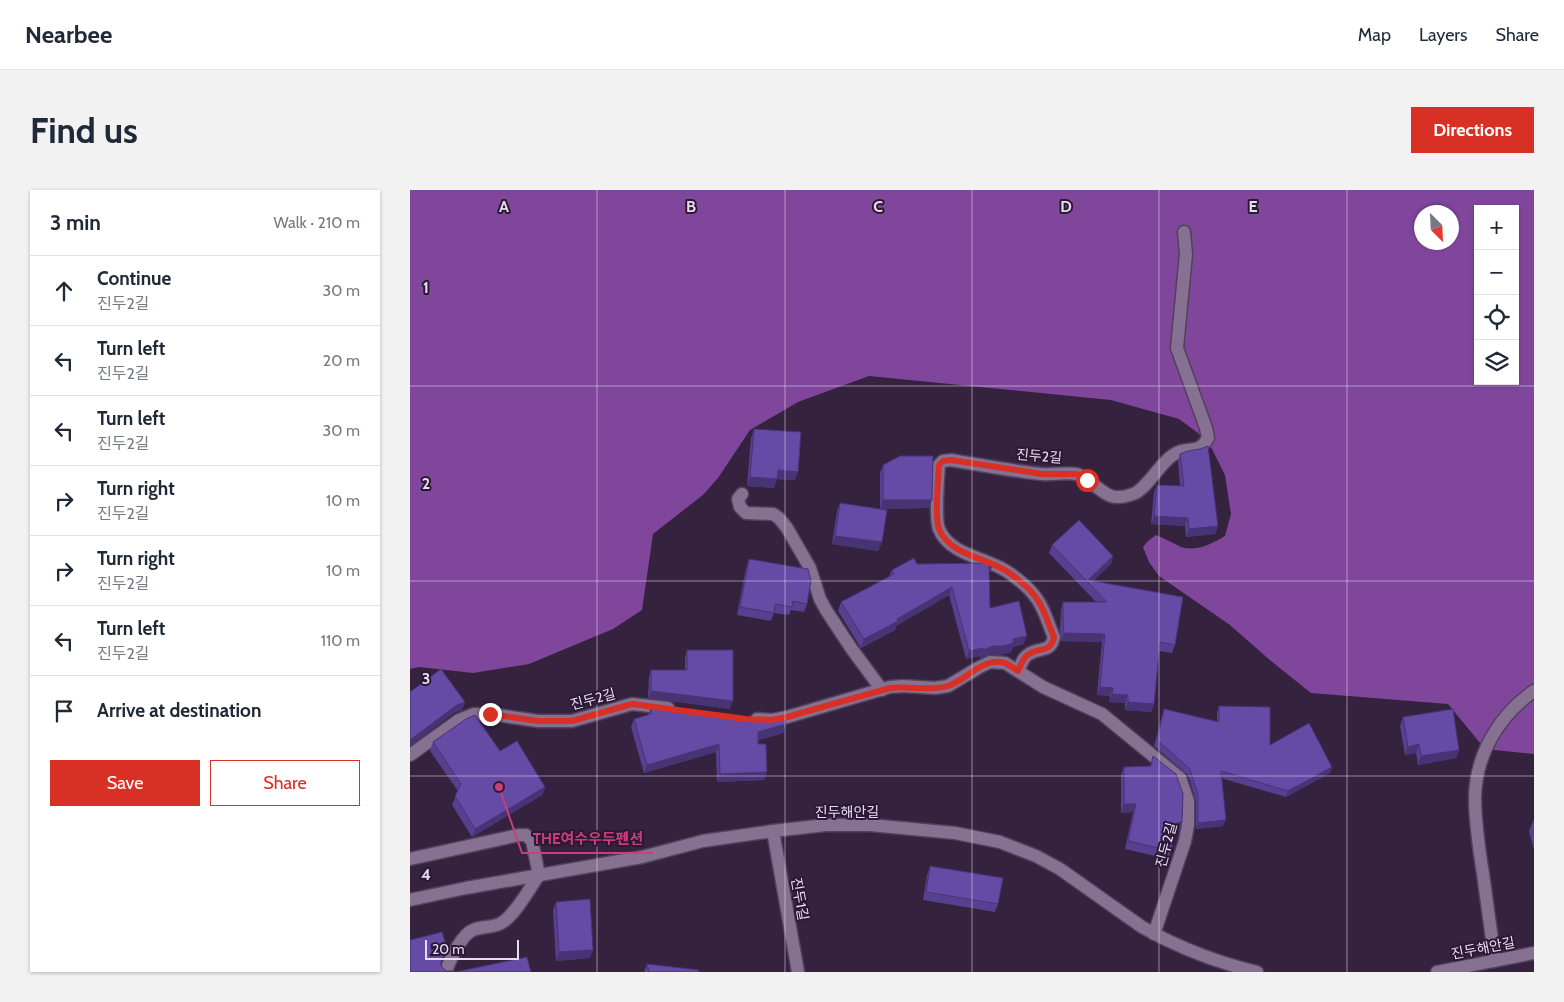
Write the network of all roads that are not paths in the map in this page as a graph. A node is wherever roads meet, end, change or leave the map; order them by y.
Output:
1 (1184, 232) dead end
2 (742, 494) dead end
3 (1018, 671) junction
4 (882, 690) junction
5 (1534, 691) edge
6 (682, 710) edge
7 (746, 719) edge
8 (410, 755) edge
9 (773, 830) junction
10 (410, 859) edge
11 (539, 875) junction
12 (410, 900) edge
13 (1154, 934) junction
14 (1534, 953) edge
15 (1496, 961) junction
16 (446, 972) edge
17 (798, 972) edge
18 (1257, 972) edge
19 (1437, 972) edge

1 - 3 street, 진두2길
2 - 4 street
3 - 4 street, 진두2길
3 - 13 street, 진두2길
4 - 7 street, 진두2길
5 - 15 street
6 - 8 street, 진두2길
9 - 11 street, 진두해안길
9 - 13 street, 진두해안길
9 - 17 street, 진두1길
10 - 11 street
11 - 12 street, 진두해안길
11 - 16 street
13 - 18 street, 진두해안길
14 - 15 street, 진두해안길
15 - 19 street, 진두해안길

